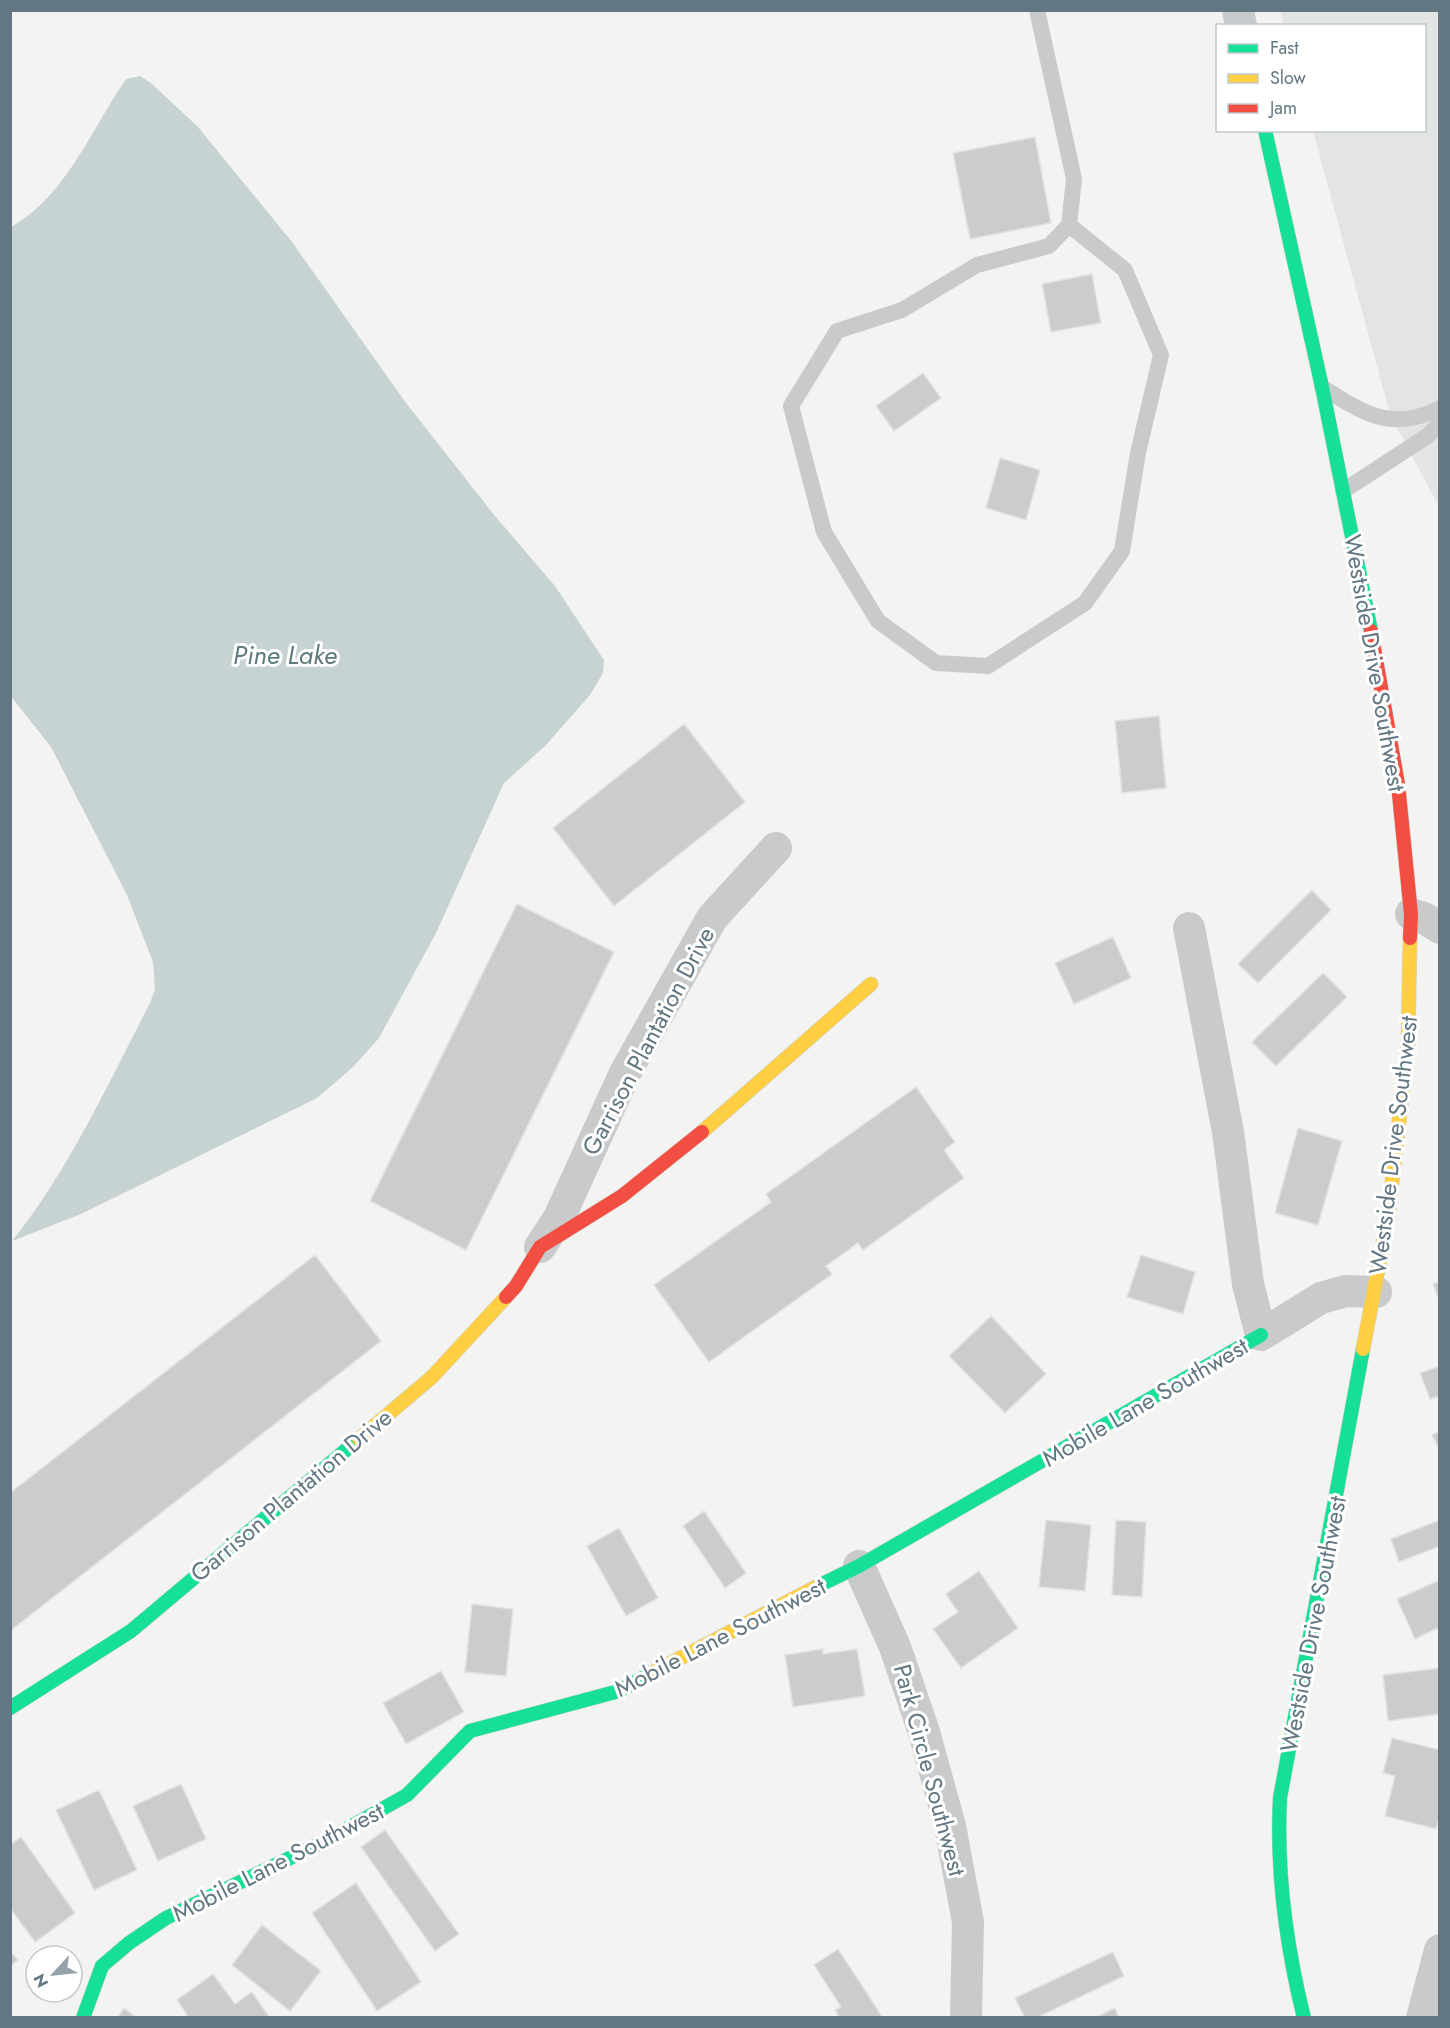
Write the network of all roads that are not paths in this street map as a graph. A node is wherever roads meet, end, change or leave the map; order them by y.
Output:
1 (1037, 10) edge
2 (1265, 132) edge
3 (1069, 225) junction
4 (1322, 387) junction
5 (1440, 408) edge
6 (1440, 422) edge
7 (1342, 491) junction
8 (776, 848) dead end
9 (1411, 914) junction
10 (1189, 928) dead end
11 (1440, 928) edge
12 (871, 984) dead end
13 (540, 1247) junction
14 (1376, 1292) junction
15 (1261, 1335) junction
16 (859, 1566) junction
17 (10, 1708) edge
18 (1440, 1950) edge
19 (83, 2018) edge
20 (966, 2018) edge
21 (1304, 2018) edge
22 (1422, 2018) edge

1 - 3 lane
2 - 4 street, Westside Drive Southwest
3 - 3 lane
4 - 5 lane
4 - 7 street, Westside Drive Southwest
6 - 7 lane
7 - 9 street, Westside Drive Southwest
8 - 13 street, Garrison Plantation Drive
9 - 11 street
9 - 14 street, Westside Drive Southwest
10 - 15 street, Mobile Lane Southwest
12 - 13 street, Garrison Plantation Drive
13 - 17 street, Garrison Plantation Drive
14 - 15 street, Mobile Lane Southwest
14 - 21 street, Westside Drive Southwest
15 - 16 street, Mobile Lane Southwest
16 - 19 street, Mobile Lane Southwest
16 - 20 street, Park Circle Southwest
18 - 22 street

